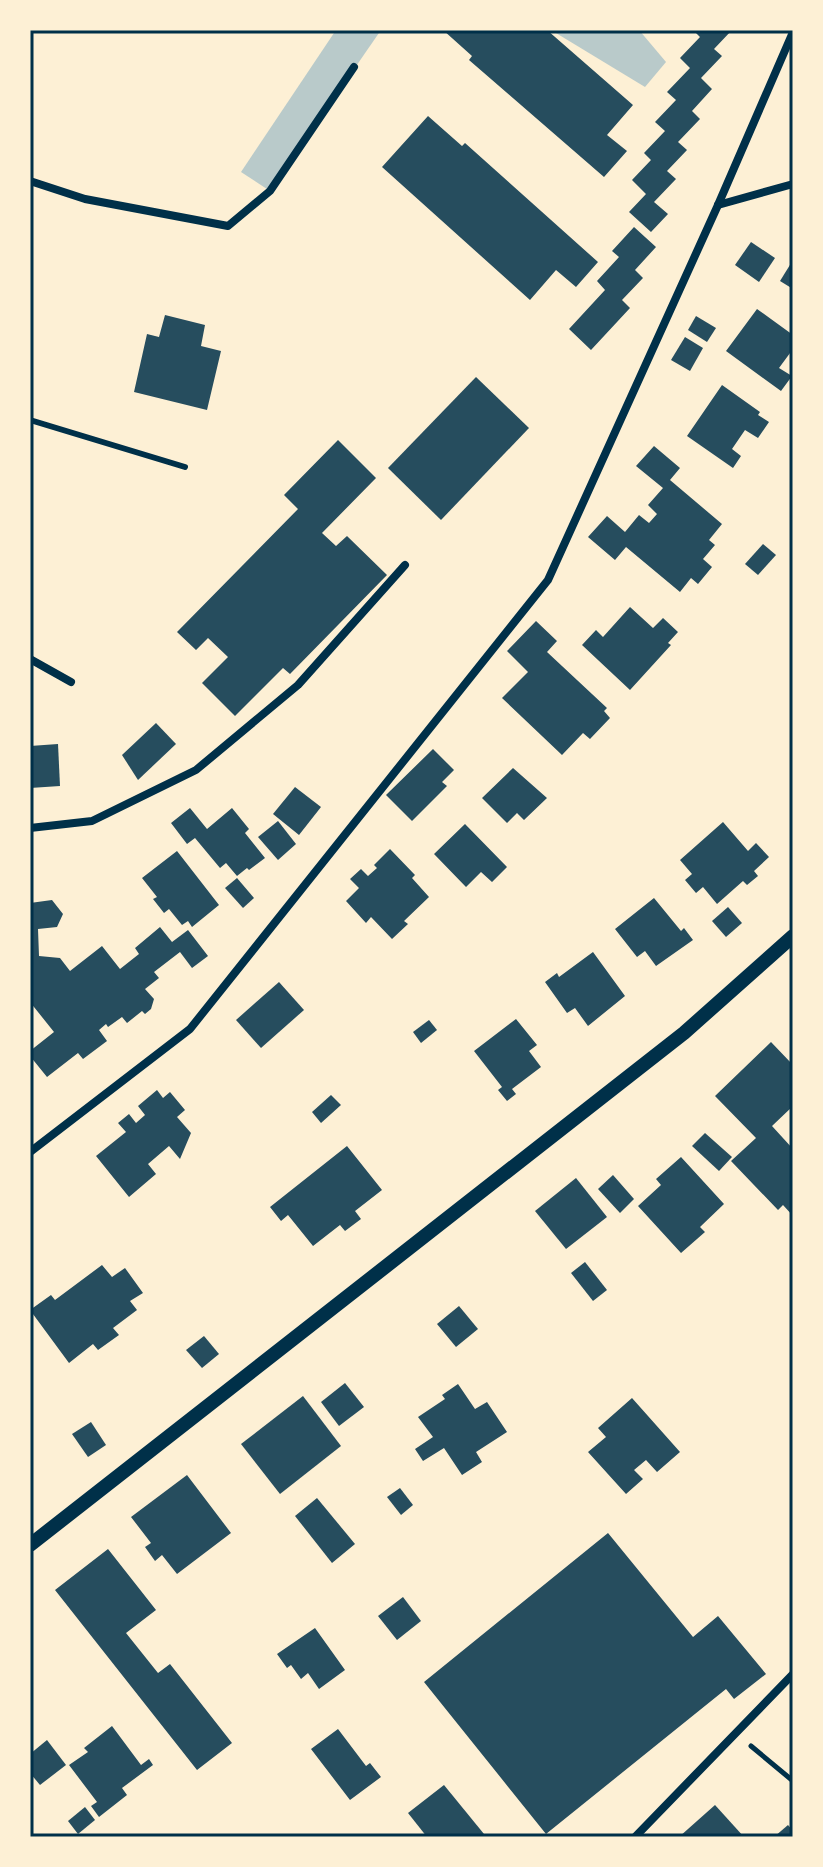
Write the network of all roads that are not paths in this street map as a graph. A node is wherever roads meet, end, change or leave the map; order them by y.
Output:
1 (793, 32) edge
2 (354, 67) dead end
3 (30, 181) edge
4 (793, 184) edge
5 (718, 205) junction
6 (30, 420) edge
7 (185, 467) dead end
8 (405, 565) dead end
9 (30, 659) edge
10 (71, 682) dead end
11 (30, 828) edge
12 (793, 936) edge
13 (30, 1152) edge
14 (30, 1545) edge
15 (793, 1674) edge
16 (635, 1837) edge

1 - 5 street
2 - 3 street
4 - 5 street
5 - 13 street
6 - 7 lane
8 - 11 street
9 - 10 street
12 - 14 street
15 - 16 street

